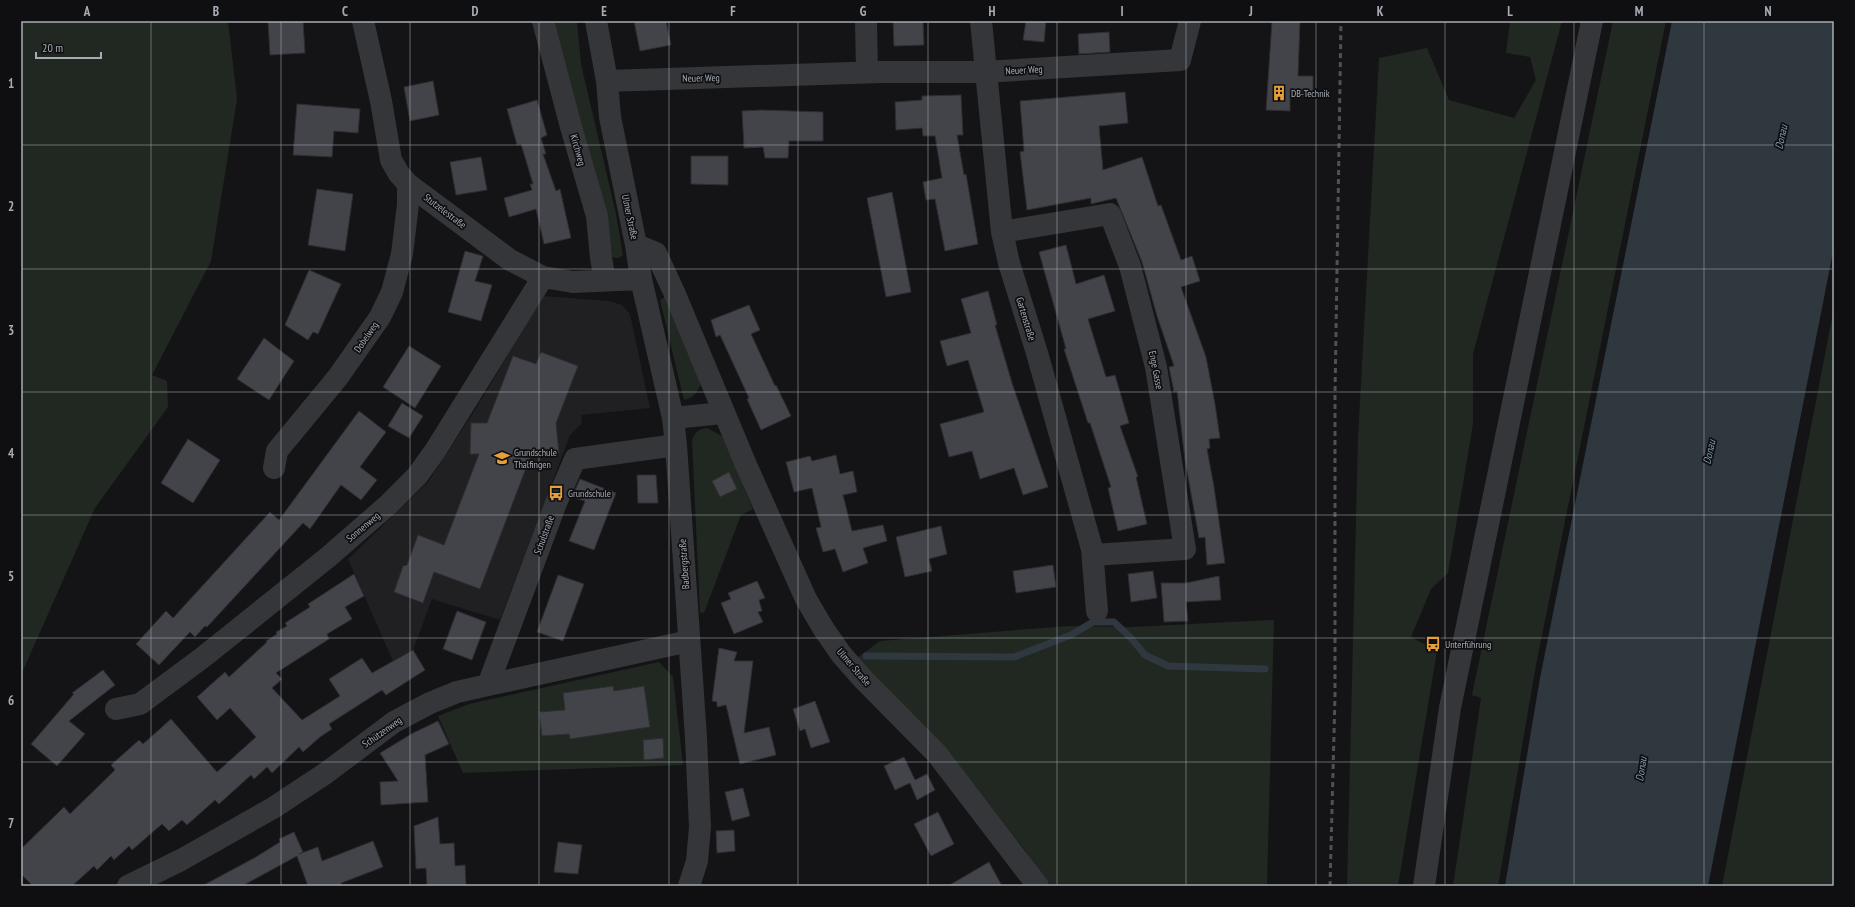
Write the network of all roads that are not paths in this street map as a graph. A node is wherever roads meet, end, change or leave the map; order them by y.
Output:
1 (363, 21) edge
2 (544, 21) edge
3 (596, 21) edge
4 (866, 21) edge
5 (981, 21) edge
6 (1190, 21) edge
7 (1592, 21) edge
8 (867, 72) junction
9 (985, 72) junction
10 (607, 81) junction
11 (408, 184) junction
12 (1002, 232) junction
13 (636, 245) junction
14 (542, 277) junction
15 (641, 279) junction
16 (605, 280) junction
17 (723, 413) junction
18 (673, 418) junction
19 (676, 445) junction
20 (274, 468) dead end
21 (1093, 555) junction
22 (1098, 611) dead end
23 (689, 641) junction
24 (488, 685) junction
25 (116, 709) dead end
26 (128, 886) edge
27 (689, 886) edge
28 (1038, 886) edge
29 (1424, 886) edge

1 - 11 street, Stutzelestraße
2 - 16 street, Kirchweg
3 - 10 street, Ulmer Straße
4 - 8 street
5 - 9 street, Gartenstraße
6 - 9 street, Neuer Weg
7 - 29 street
8 - 9 street, Neuer Weg
8 - 10 street, Neuer Weg
9 - 12 street, Gartenstraße
10 - 13 street, Ulmer Straße
11 - 14 street, Stutzelestraße
11 - 20 street, Dobelweg
12 - 21 street, Gartenstraße
12 - 21 street, Enge Gasse
13 - 15 street, Badbergstraße
13 - 17 street, Ulmer Straße
14 - 16 street, Stutzelestraße
14 - 25 street, Sonnenweg
15 - 16 street, Stutzelestraße
15 - 18 street, Badbergstraße
17 - 18 street
17 - 28 street, Ulmer Straße
18 - 19 street, Badbergstraße
19 - 23 street, Badbergstraße
19 - 24 street, Schulstraße
21 - 22 street, Gartenstraße
23 - 24 street, Schützenweg
23 - 27 street, Badbergstraße
24 - 26 street, Schützenweg

